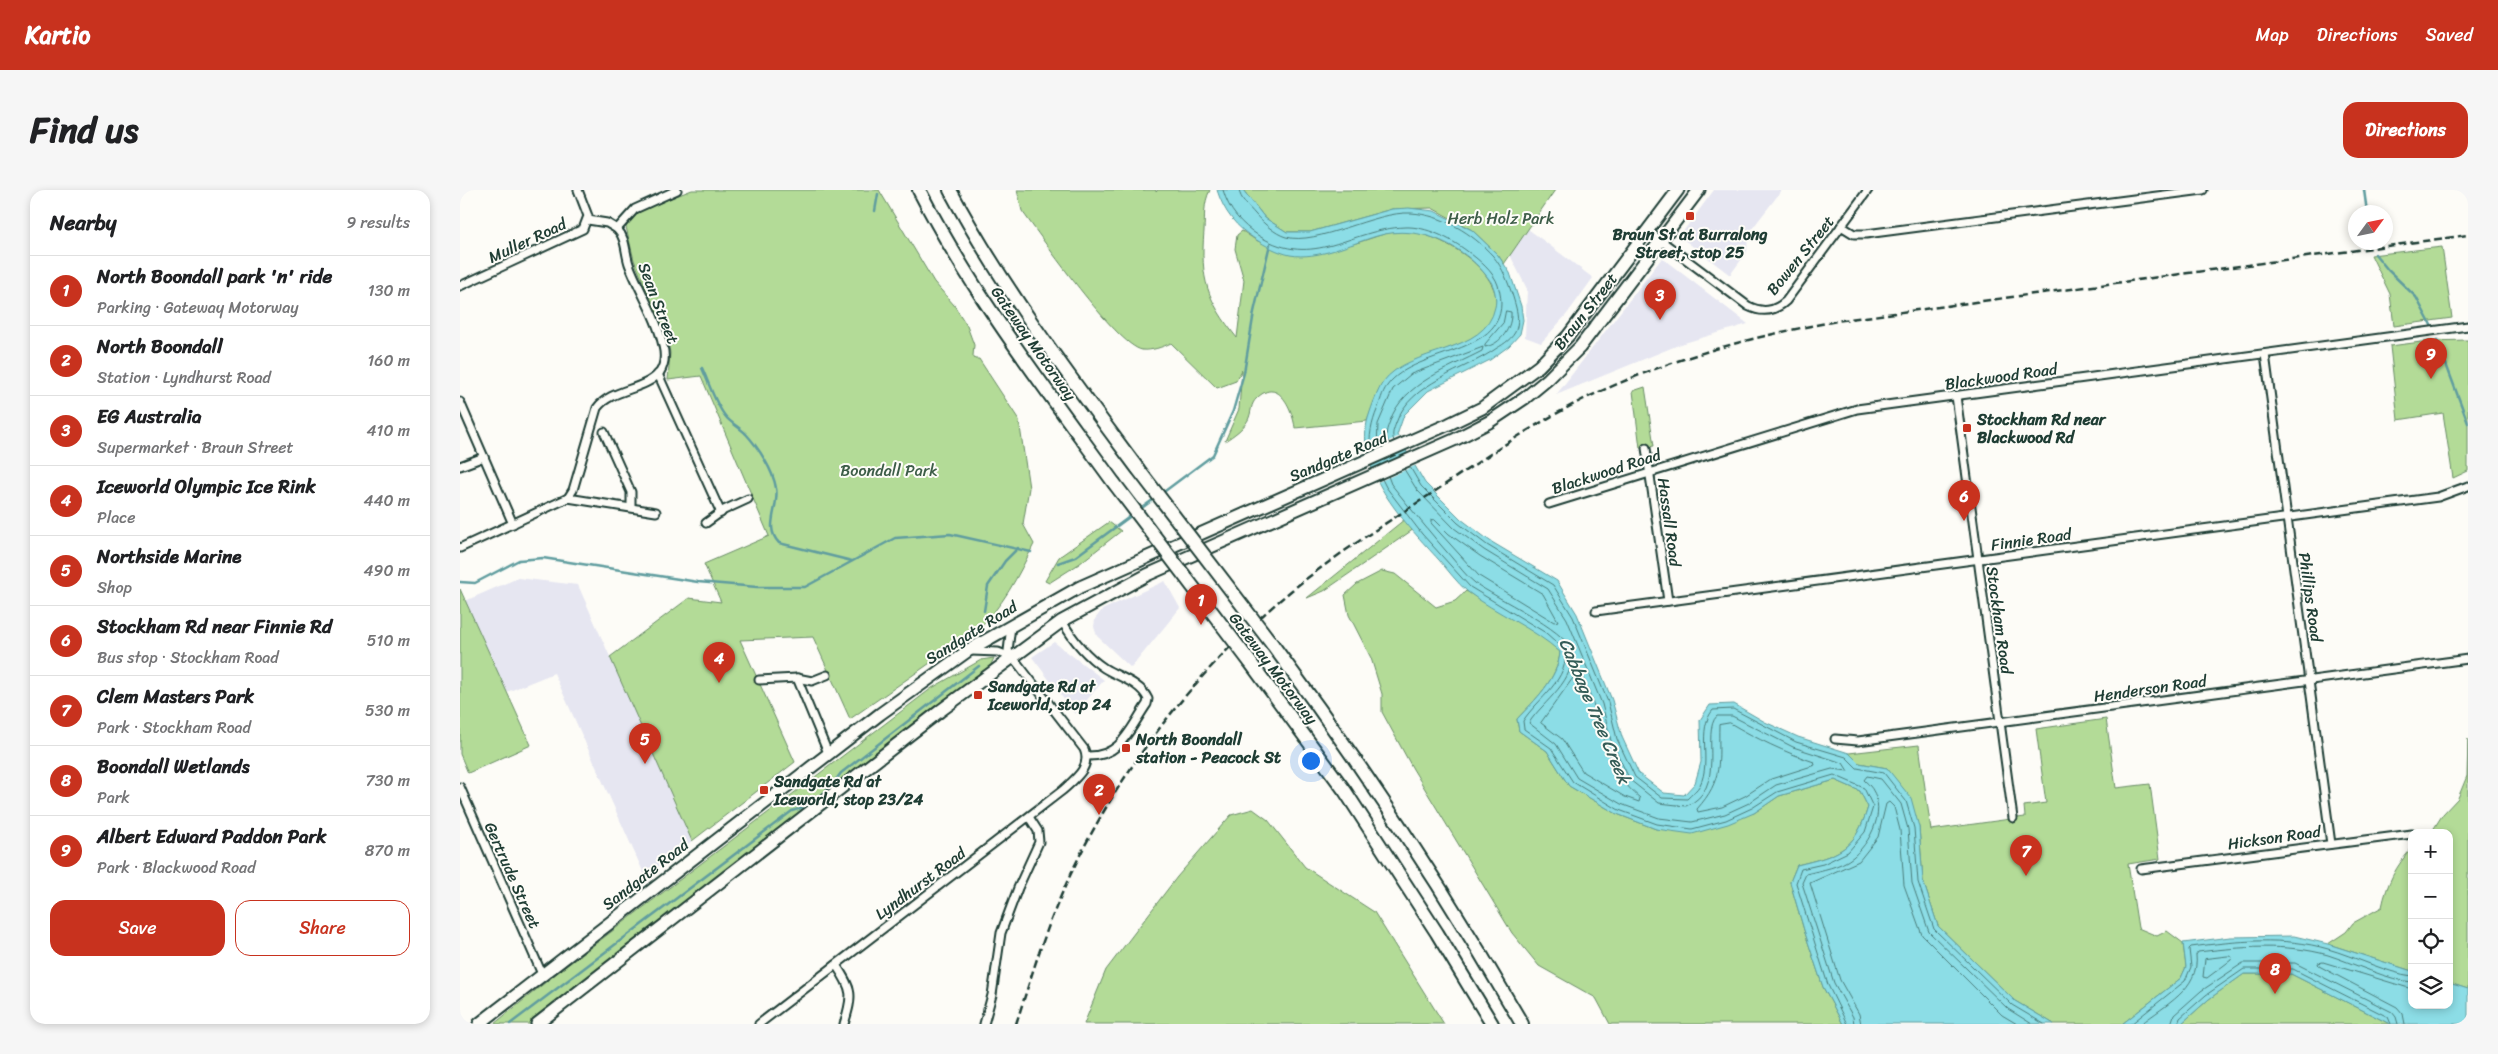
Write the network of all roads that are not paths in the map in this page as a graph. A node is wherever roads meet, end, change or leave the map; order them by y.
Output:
1 (578, 190) edge
2 (677, 190) edge
3 (920, 190) edge
4 (950, 190) edge
5 (1678, 190) edge
6 (1699, 190) edge
7 (1868, 190) edge
8 (2202, 190) edge
9 (588, 220) junction
10 (1841, 226) junction
11 (617, 228) junction
12 (1648, 230) junction
13 (1661, 240) junction
14 (460, 286) edge
15 (2468, 326) edge
16 (2265, 354) junction
17 (1539, 366) joint
18 (658, 374) junction
19 (1548, 379) joint
20 (1956, 396) junction
21 (460, 402) edge
22 (604, 432) dead end
23 (1646, 448) dead end
24 (484, 456) junction
25 (460, 466) edge
26 (1650, 471) junction
27 (2468, 486) edge
28 (568, 498) junction
29 (748, 499) dead end
30 (1548, 504) dead end
31 (631, 507) junction
32 (656, 512) dead end
33 (721, 512) junction
34 (2287, 518) junction
35 (706, 523) dead end
36 (513, 524) junction
37 (460, 548) edge
38 (1978, 560) junction
39 (1668, 601) junction
40 (1596, 611) dead end
41 (1062, 622) junction
42 (1011, 625) junction
43 (969, 650) junction
44 (1011, 658) junction
45 (2468, 659) edge
46 (827, 675) dead end
47 (797, 678) junction
48 (760, 680) dead end
49 (2309, 681) junction
50 (2000, 722) junction
51 (1835, 739) dead end
52 (828, 753) junction
53 (1086, 756) junction
54 (460, 787) edge
55 (1029, 817) junction
56 (2013, 818) dead end
57 (2408, 834) edge
58 (2331, 844) junction
59 (2140, 869) dead end
60 (836, 965) junction
61 (542, 974) junction
62 (479, 1024) edge
63 (537, 1024) edge
64 (759, 1024) edge
65 (844, 1024) edge
66 (984, 1024) edge
67 (1492, 1024) edge
68 (1522, 1024) edge

1 - 9 street
2 - 11 street
3 - 67 highway, Gateway Motorway, bridge
4 - 68 highway, Gateway Motorway, bridge
5 - 12 highway, Braun Street
6 - 13 highway, Braun Street
7 - 10 street, Bowen Street
8 - 10 street
9 - 11 street, Muller Road
9 - 14 street, Muller Road
10 - 13 street, Bowen Street
11 - 18 street, Sean Street
12 - 13 street
12 - 17 highway, Braun Street
13 - 19 highway, Braun Street
15 - 16 street, Blackwood Road
16 - 20 street, Blackwood Road
16 - 34 street, Phillips Road
17 - 42 highway, Sandgate Road
18 - 28 street
18 - 33 street
19 - 41 highway, Sandgate Road
20 - 26 street, Blackwood Road
20 - 38 street, Stockham Road
21 - 24 street
22 - 31 street
23 - 26 street, Hassall Road
24 - 25 street
24 - 36 street
26 - 30 street, Blackwood Road
26 - 39 street, Hassall Road
27 - 34 street, Finnie Road
28 - 31 street
28 - 36 street
29 - 33 street
31 - 32 street
33 - 35 street
34 - 38 street, Finnie Road
34 - 49 street, Phillips Road
36 - 37 street
38 - 39 street, Finnie Road
38 - 50 street, Stockham Road
39 - 40 street, Finnie Road
41 - 44 highway, Sandgate Road
41 - 53 street
42 - 43 highway, Sandgate Road
42 - 44 street
43 - 44 street
43 - 52 highway, Sandgate Road
44 - 53 street
44 - 63 highway, Sandgate Road
45 - 49 street, Henderson Road
46 - 47 street
47 - 48 street
47 - 52 street
49 - 50 street, Henderson Road
49 - 58 street, Phillips Road
50 - 51 street, Henderson Road
50 - 56 street, Stockham Road
52 - 61 highway, Sandgate Road
53 - 55 street, Lyndhurst Road
54 - 61 street, Gertrude Street
55 - 60 street, Lyndhurst Road
55 - 66 street
57 - 58 street, Hickson Road
58 - 59 street, Hickson Road
60 - 64 street, Lyndhurst Road
60 - 65 street
61 - 62 highway, Sandgate Road

